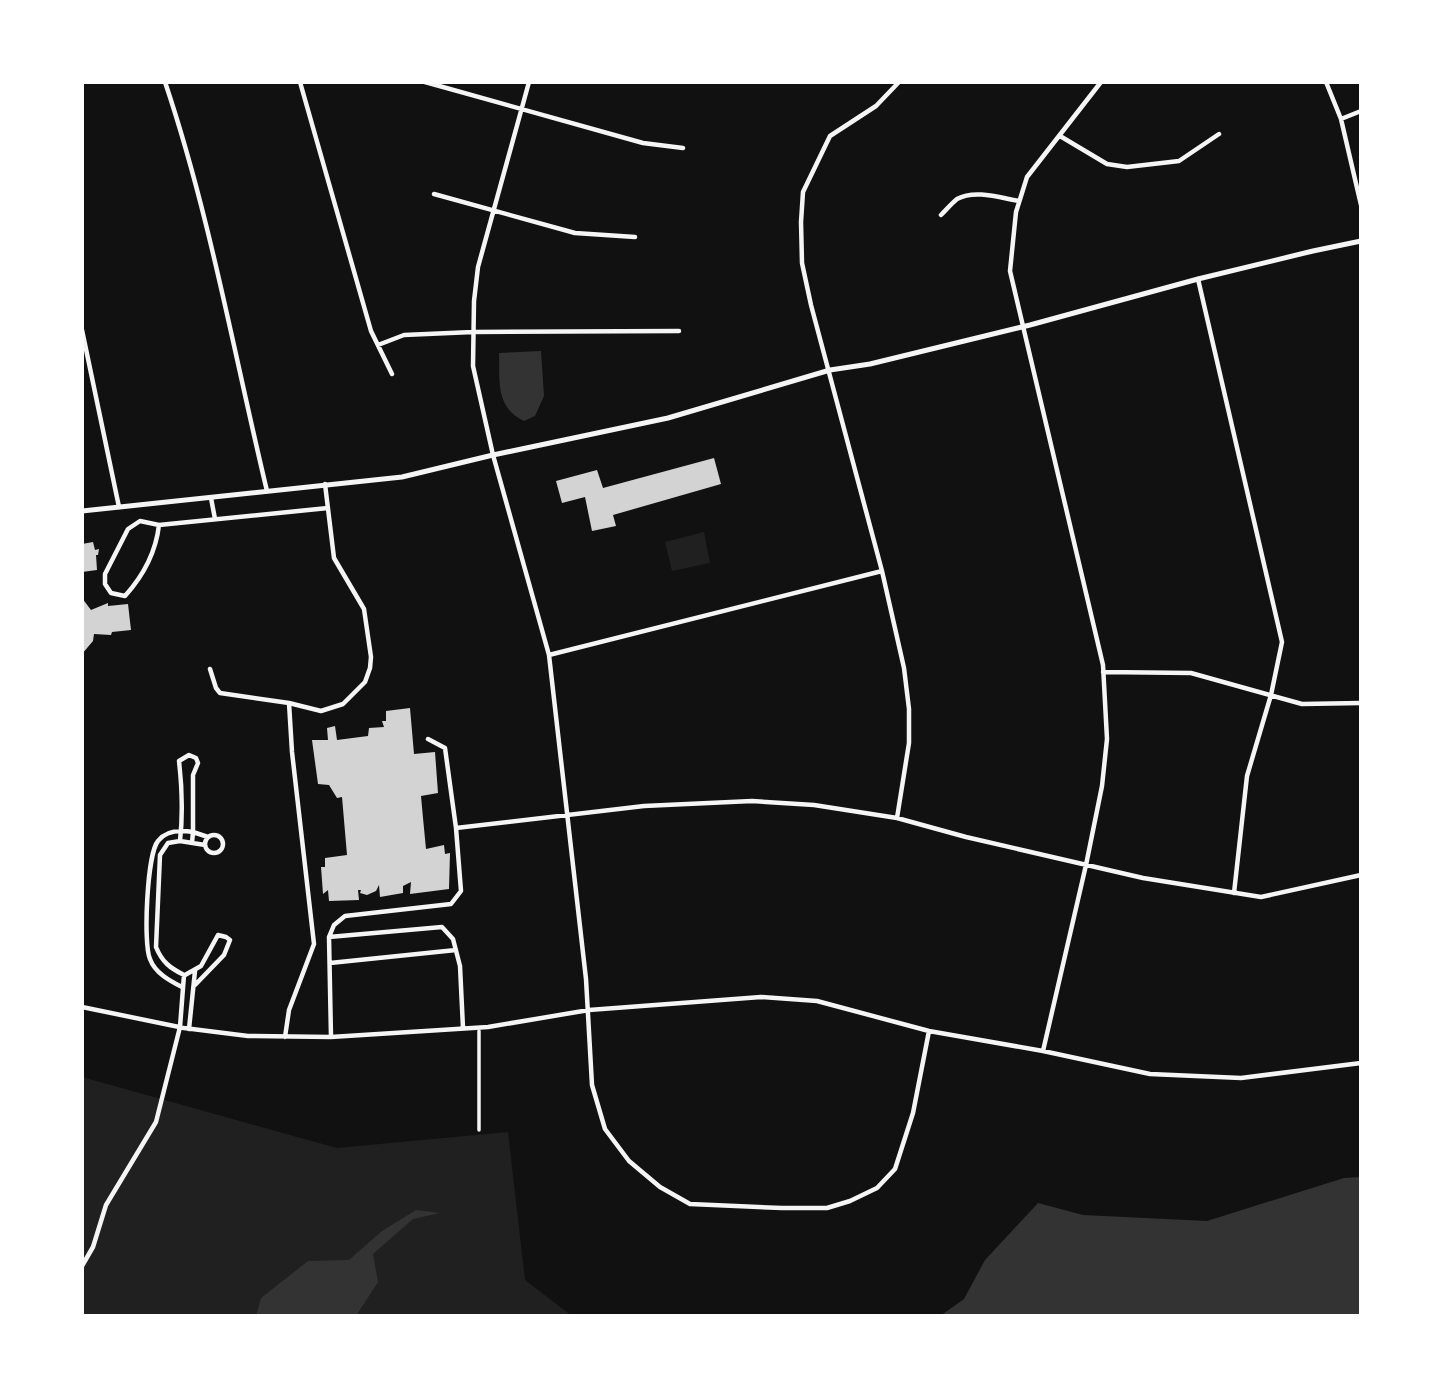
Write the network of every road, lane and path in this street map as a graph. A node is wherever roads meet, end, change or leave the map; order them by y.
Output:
1 (165, 82) edge
2 (300, 82) edge
3 (425, 82) edge
4 (529, 82) edge
5 (899, 82) edge
6 (1101, 82) edge
7 (1326, 82) edge
8 (521, 110) junction
9 (1361, 111) edge
10 (1341, 119) junction
11 (1219, 134) dead end
12 (1060, 136) junction
13 (683, 148) dead end
14 (434, 194) dead end
15 (1019, 201) junction
16 (1361, 205) edge
17 (492, 211) junction
18 (941, 215) dead end
19 (635, 237) dead end
20 (1361, 241) edge
21 (1198, 279) junction
22 (1023, 327) junction
23 (82, 330) edge
24 (679, 331) dead end
25 (473, 332) junction
26 (378, 345) junction
27 (830, 370) junction
28 (392, 374) dead end
29 (493, 455) junction
30 (325, 484) junction
31 (267, 491) junction
32 (211, 498) junction
33 (119, 508) junction
34 (328, 508) junction
35 (82, 511) edge
36 (215, 519) junction
37 (159, 525) junction
38 (882, 571) junction
39 (549, 655) junction
40 (210, 669) dead end
41 (1103, 671) junction
42 (1271, 695) junction
43 (289, 703) junction
44 (1361, 703) edge
45 (428, 738) dead end
46 (567, 816) junction
47 (897, 818) junction
48 (456, 828) junction
49 (181, 830) junction
50 (193, 832) junction
51 (208, 837) junction
52 (180, 841) junction
53 (192, 843) junction
54 (205, 845) junction
55 (1086, 865) junction
56 (1361, 874) edge
57 (158, 879) junction
58 (149, 880) junction
59 (1234, 893) junction
60 (147, 922) junction
61 (157, 922) junction
62 (329, 937) junction
63 (456, 950) junction
64 (158, 951) junction
65 (149, 955) junction
66 (330, 963) junction
67 (195, 971) junction
68 (184, 975) junction
69 (195, 985) junction
70 (182, 987) junction
71 (82, 1007) edge
72 (589, 1010) junction
73 (180, 1027) junction
74 (463, 1028) junction
75 (189, 1029) junction
76 (479, 1031) dead end
77 (929, 1031) junction
78 (285, 1037) junction
79 (331, 1037) junction
80 (1043, 1051) junction
81 (1361, 1063) edge
82 (479, 1130) dead end
83 (82, 1266) edge

1 - 31 street
2 - 26 street
3 - 8 street
4 - 8 street
5 - 27 street
6 - 12 street
7 - 10 street
8 - 13 street
8 - 17 street
9 - 10 street
10 - 16 street
11 - 12 street
12 - 15 street
14 - 17 street
15 - 18 street
15 - 22 street
17 - 19 street
17 - 25 street
20 - 21 street
21 - 22 street
21 - 42 street
22 - 27 street
22 - 41 street
23 - 33 street
24 - 25 street
25 - 26 street
25 - 29 street
26 - 28 street
27 - 29 street
27 - 38 street
29 - 30 street
29 - 39 street
30 - 31 street
30 - 34 street
31 - 32 street
32 - 33 street
32 - 36 street
33 - 35 street
34 - 36 street
34 - 43 street
36 - 37 street
37 - 37 street
38 - 39 street
38 - 47 street
39 - 46 street
40 - 43 street
41 - 42 street
41 - 55 street
42 - 44 street
42 - 59 street
43 - 78 street
45 - 48 street
46 - 47 street
46 - 48 street
46 - 72 street
47 - 55 street
48 - 62 street
49 - 50 street
49 - 50 street
49 - 52 street
49 - 58 street
50 - 51 street
50 - 53 street
51 - 54 street
51 - 54 street
52 - 53 street
52 - 57 street
53 - 54 street
55 - 59 street
55 - 80 street
56 - 59 street
57 - 58 street
57 - 61 street
58 - 60 street
60 - 61 street
60 - 65 street
61 - 64 street
62 - 63 street
62 - 66 street
63 - 66 street
63 - 74 street
64 - 65 street
64 - 68 street
65 - 70 street
66 - 79 street
67 - 68 street
67 - 69 street
67 - 69 street
68 - 70 street
69 - 75 street
70 - 73 street
71 - 73 street
72 - 74 street
72 - 77 street
72 - 77 street
73 - 75 street
73 - 83 street
74 - 79 street
75 - 78 street
76 - 82 street
77 - 80 street
78 - 79 street
80 - 81 street

